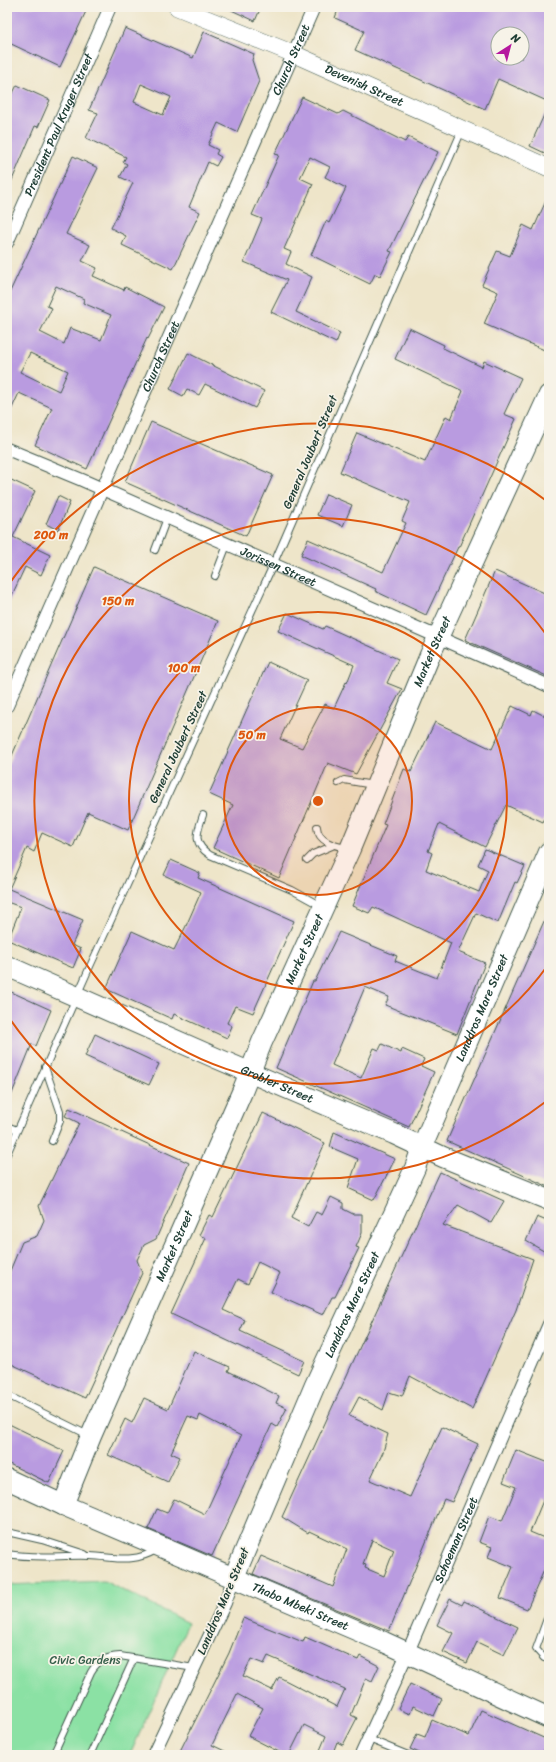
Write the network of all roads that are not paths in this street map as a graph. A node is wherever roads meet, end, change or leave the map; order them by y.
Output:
1 (110, 7) edge
2 (177, 7) edge
3 (314, 7) edge
4 (294, 54) junction
5 (462, 129) junction
6 (549, 168) edge
7 (7, 243) edge
8 (549, 396) edge
9 (7, 448) edge
10 (103, 489) junction
11 (168, 518) junction
12 (227, 545) junction
13 (155, 550) dead end
14 (273, 565) junction
15 (215, 576) dead end
16 (438, 637) junction
17 (549, 686) edge
18 (7, 706) edge
19 (338, 783) dead end
20 (377, 786) junction
21 (203, 815) dead end
22 (317, 827) dead end
23 (341, 847) junction
24 (549, 852) edge
25 (307, 860) dead end
26 (324, 908) junction
27 (7, 966) edge
28 (76, 996) junction
29 (45, 1066) junction
30 (250, 1072) junction
31 (7, 1126) edge
32 (17, 1130) junction
33 (52, 1141) dead end
34 (422, 1147) junction
35 (7, 1154) edge
36 (549, 1200) edge
37 (549, 1324) edge
38 (7, 1395) edge
39 (91, 1436) junction
40 (7, 1479) edge
41 (63, 1505) junction
42 (7, 1532) edge
43 (161, 1547) junction
44 (7, 1554) edge
45 (90, 1556) junction
46 (234, 1578) junction
47 (549, 1613) edge
48 (407, 1654) junction
49 (134, 1658) junction
50 (549, 1659) edge
51 (194, 1668) junction
52 (549, 1718) edge
53 (369, 1739) junction
54 (53, 1755) edge
55 (90, 1755) edge
56 (153, 1755) edge
57 (361, 1755) edge
58 (408, 1755) edge

1 - 7 street, President Paul Kruger Street
2 - 4 main road, Devenish Street
3 - 4 street, Church Street
4 - 5 main road, Devenish Street
4 - 10 street, Church Street
5 - 6 main road, Devenish Street
5 - 14 lane, General Joubert Street
8 - 16 main road, Market Street
9 - 10 street, Jorissen Street
10 - 11 street, Jorissen Street
10 - 18 street, Church Street
11 - 12 street, Jorissen Street
11 - 13 lane
12 - 14 street, Jorissen Street
12 - 15 lane
14 - 16 street, Jorissen Street
14 - 28 lane, General Joubert Street
16 - 17 street, Jorissen Street
16 - 20 main road, Market Street
19 - 20 lane
20 - 23 main road, Market Street
21 - 26 lane
22 - 23 lane
23 - 25 lane
23 - 26 main road, Market Street
24 - 34 main road, Landdros Mare Street
26 - 30 main road, Market Street
27 - 28 main road, Grobler Street
28 - 29 lane, General Joubert Street
28 - 30 main road, Grobler Street
29 - 32 lane, General Joubert Street
29 - 33 lane
30 - 34 main road, Grobler Street
30 - 39 main road, Market Street
31 - 32 lane
32 - 35 lane, General Joubert Street
34 - 36 main road, Grobler Street
34 - 46 main road, Landdros Mare Street
37 - 48 street, Schoeman Street
38 - 39 lane
39 - 41 main road, Market Street
40 - 41 main road, Thabo Mbeki Street
41 - 43 main road, Thabo Mbeki Street
42 - 45 lane
43 - 45 lane
43 - 46 main road, Thabo Mbeki Street
44 - 45 lane
46 - 48 main road, Thabo Mbeki Street
46 - 51 street, Landdros Mare Street
47 - 50 lane
48 - 52 main road, Thabo Mbeki Street
48 - 53 street, Schoeman Street
49 - 51 lane
49 - 54 lane
49 - 55 lane
51 - 56 street, Landdros Mare Street
53 - 57 street, Schoeman Street
53 - 58 lane

